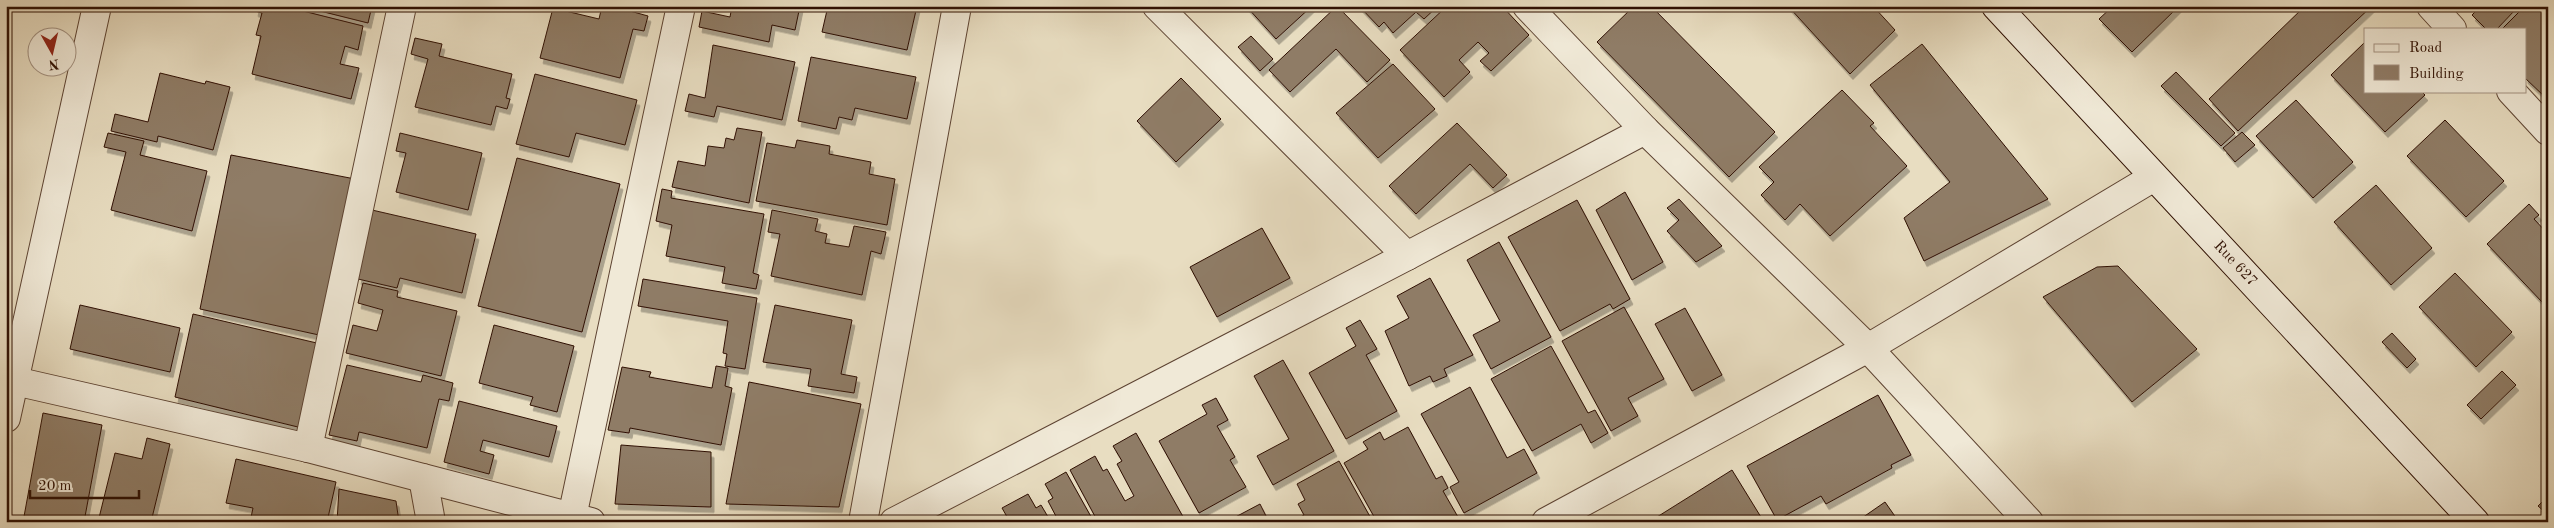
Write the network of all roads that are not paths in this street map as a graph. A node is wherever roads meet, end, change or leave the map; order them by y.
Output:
1 (97, 6) edge
2 (402, 6) edge
3 (681, 6) edge
4 (957, 6) edge
5 (1157, 6) edge
6 (1527, 6) edge
7 (1996, 6) edge
8 (2431, 6) edge
9 (2451, 28) edge
10 (2511, 92) edge
11 (1645, 130) junction
12 (2548, 131) edge
13 (2154, 177) junction
14 (1407, 256) junction
15 (1868, 348) junction
16 (11, 381) edge
17 (6, 418) edge
18 (308, 448) junction
19 (423, 478) junction
20 (582, 519) edge
21 (432, 522) edge
22 (863, 522) edge
23 (894, 522) edge
24 (1546, 522) edge
25 (2029, 522) edge
26 (2474, 522) edge

1 - 16 street
2 - 18 street
3 - 20 street
4 - 22 street
5 - 14 street
6 - 11 street
7 - 13 street, Rue 627
8 - 9 street
10 - 12 street
11 - 14 street
11 - 15 street
13 - 15 street
13 - 26 street, Rue 627
14 - 23 street
15 - 24 street
15 - 25 street
16 - 17 street
16 - 18 street
18 - 19 street
19 - 20 street
19 - 21 street

